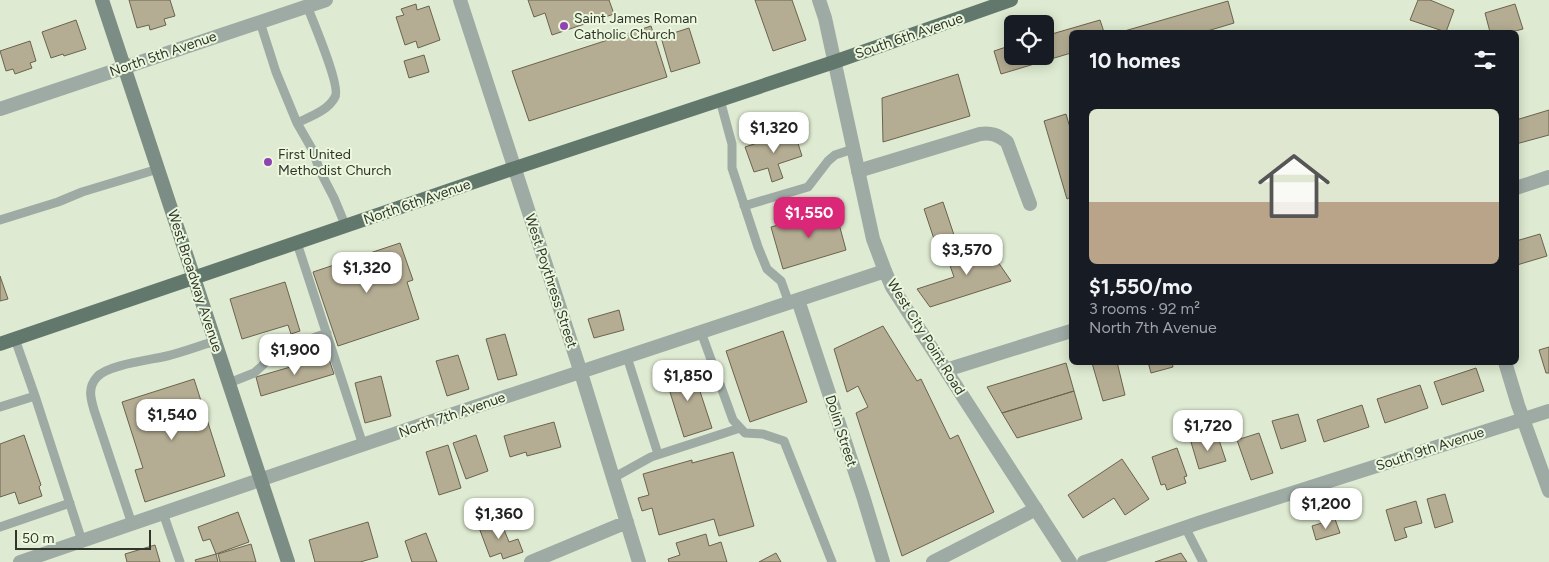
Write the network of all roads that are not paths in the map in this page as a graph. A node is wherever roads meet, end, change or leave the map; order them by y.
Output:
1 (102, 0) edge
2 (326, 0) edge
3 (460, 0) edge
4 (819, 0) edge
5 (1011, 0) edge
6 (307, 6) junction
7 (260, 22) junction
8 (834, 62) junction
9 (124, 67) junction
10 (720, 100) junction
11 (0, 109) edge
12 (297, 123) junction
13 (853, 149) junction
14 (515, 168) junction
15 (158, 169) junction
16 (858, 171) junction
17 (1549, 177) edge
18 (1519, 187) edge
19 (1030, 204) dead end
20 (744, 206) junction
21 (0, 220) edge
22 (346, 227) junction
23 (297, 243) junction
24 (885, 272) junction
25 (194, 279) junction
26 (794, 301) junction
27 (701, 332) junction
28 (1069, 332) edge
29 (327, 333) junction
30 (14, 339) junction
31 (215, 341) junction
32 (0, 344) edge
33 (627, 357) junction
34 (1506, 365) edge
35 (946, 370) junction
36 (581, 373) junction
37 (229, 383) junction
38 (34, 396) junction
39 (0, 407) edge
40 (1549, 411) edge
41 (1523, 419) junction
42 (740, 428) junction
43 (363, 445) junction
44 (658, 454) junction
45 (614, 478) junction
46 (262, 480) junction
47 (1549, 491) edge
48 (70, 504) junction
49 (1036, 509) junction
50 (163, 513) junction
51 (627, 522) junction
52 (132, 524) junction
53 (0, 527) edge
54 (1185, 527) junction
55 (82, 541) junction
56 (20, 562) edge
57 (180, 562) edge
58 (288, 562) edge
59 (531, 562) edge
60 (639, 562) edge
61 (832, 562) edge
62 (883, 562) edge
63 (933, 562) edge
64 (1070, 562) edge
65 (1084, 562) edge
66 (1203, 562) edge

1 - 9 main road, West Broadway Avenue
2 - 6 street, North 5th Avenue
3 - 14 street, West Poythress Street
4 - 8 street, West City Point Road
5 - 8 main road, South 6th Avenue
6 - 7 street, North 5th Avenue
6 - 12 lane
7 - 9 street, North 5th Avenue
7 - 12 lane
8 - 10 main road, North 6th Avenue
8 - 13 street, West City Point Road
9 - 11 street, North 5th Avenue
9 - 15 main road, West Broadway Avenue
10 - 14 main road, North 6th Avenue
10 - 20 lane
12 - 22 lane
13 - 16 street, West City Point Road
13 - 20 lane
14 - 22 main road, North 6th Avenue
14 - 36 street, West Poythress Street
15 - 21 lane
15 - 25 main road, West Broadway Avenue
16 - 19 street
16 - 24 street, West City Point Road
17 - 18 street
20 - 26 lane
22 - 23 main road, North 6th Avenue
23 - 25 main road, North 6th Avenue
23 - 29 lane
24 - 26 street, North 7th Avenue
24 - 35 street, West City Point Road
25 - 30 main road, North 6th Avenue
25 - 31 main road, West Broadway Avenue
26 - 27 street, North 7th Avenue
26 - 62 street, Dolin Street
27 - 33 street, North 7th Avenue
27 - 42 lane
28 - 35 street
29 - 37 lane
29 - 43 lane
30 - 32 main road, North 6th Avenue
30 - 38 lane
31 - 37 main road, West Broadway Avenue
31 - 52 lane
33 - 36 street, North 7th Avenue
33 - 44 lane
34 - 41 street
35 - 49 street, West City Point Road
36 - 43 street, North 7th Avenue
36 - 45 street, West Poythress Street
37 - 46 main road, West Broadway Avenue
38 - 39 lane
38 - 48 lane
40 - 41 street, South 9th Avenue
41 - 47 street
41 - 54 street, South 9th Avenue
42 - 44 lane
42 - 61 lane
43 - 46 street, North 7th Avenue
44 - 45 lane
45 - 51 street, West Poythress Street
46 - 50 street, North 7th Avenue
46 - 58 main road, West Broadway Avenue
48 - 53 lane
48 - 55 lane
49 - 63 street
49 - 64 street, West City Point Road
50 - 52 street, North 7th Avenue
50 - 57 lane
51 - 59 street
51 - 60 street, West Poythress Street
52 - 55 street, North 7th Avenue
54 - 65 street, South 9th Avenue
54 - 66 lane
55 - 56 street, North 7th Avenue

